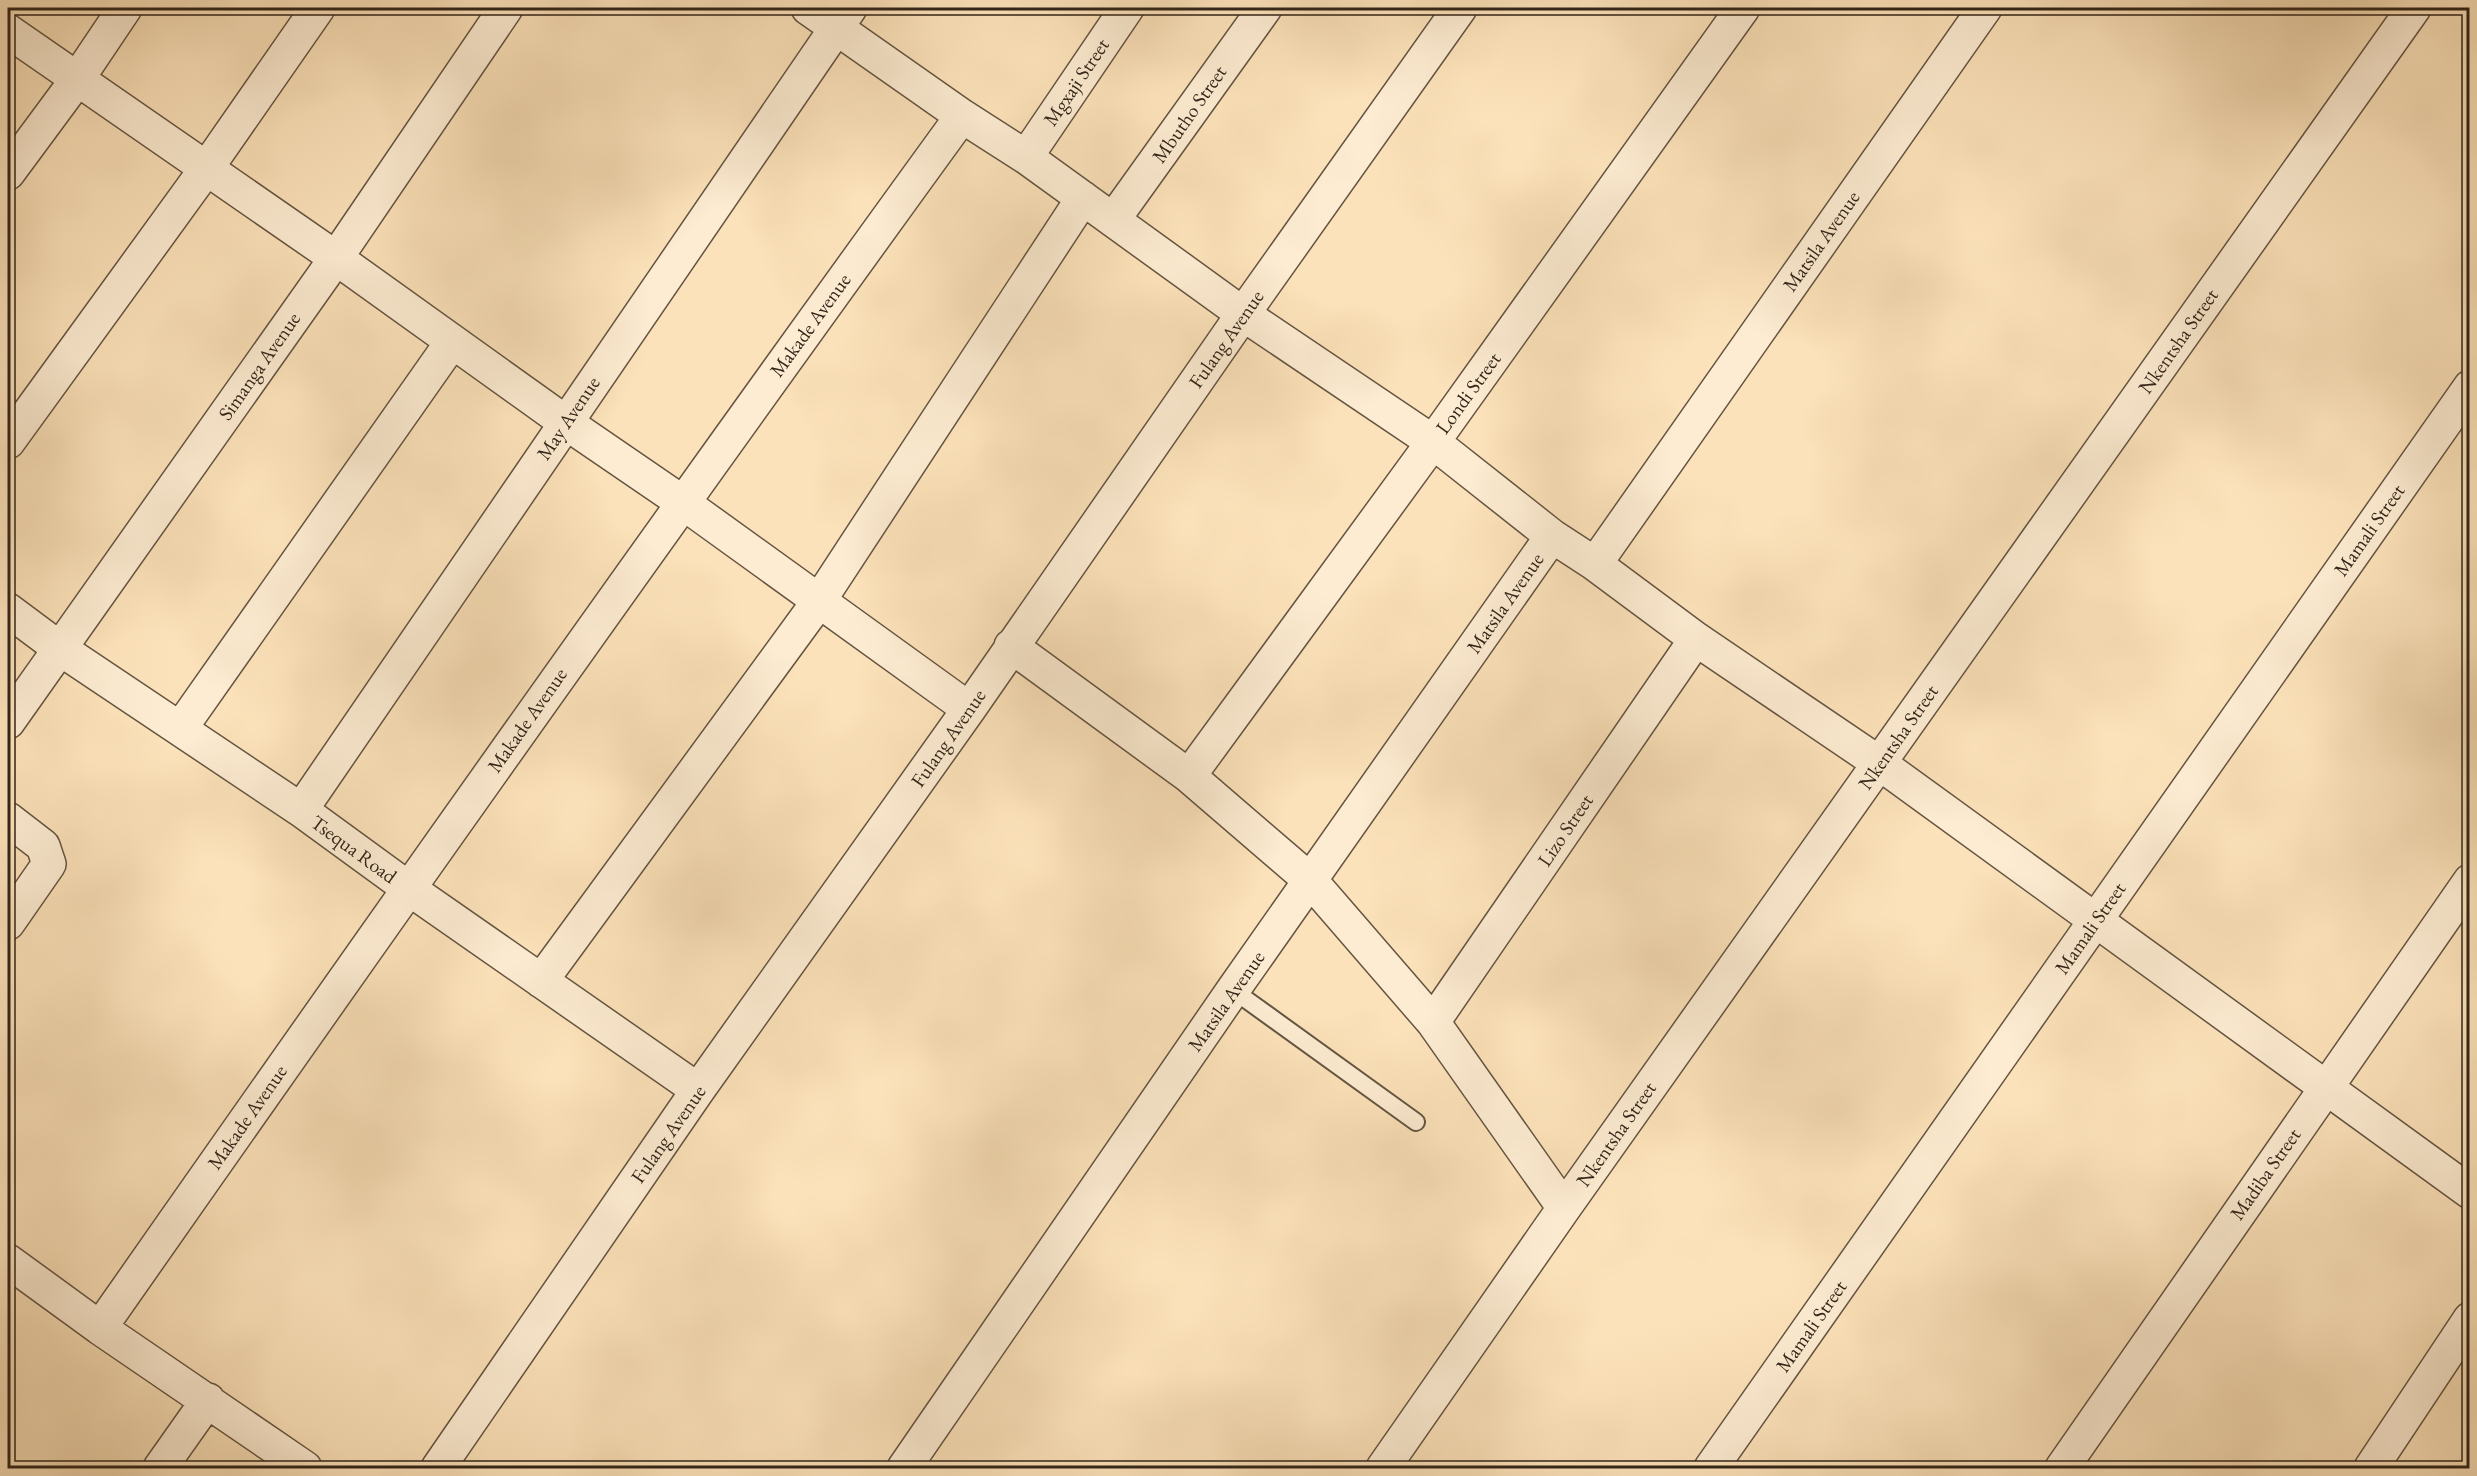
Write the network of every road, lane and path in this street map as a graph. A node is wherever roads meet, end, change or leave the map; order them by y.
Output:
1 (125, 8) edge
2 (318, 8) edge
3 (506, 8) edge
4 (808, 8) edge
5 (1127, 8) edge
6 (1265, 8) edge
7 (1460, 8) edge
8 (1743, 8) edge
9 (1985, 8) edge
10 (2414, 8) edge
11 (844, 17) edge
12 (8, 32) edge
13 (76, 81) junction
14 (962, 116) junction
15 (1026, 157) junction
16 (206, 169) junction
17 (8, 173) edge
18 (1083, 198) junction
19 (1113, 220) junction
20 (336, 258) junction
21 (1243, 314) junction
22 (452, 342) junction
23 (2469, 387) edge
24 (565, 422) junction
25 (8, 442) edge
26 (1433, 442) junction
27 (682, 502) junction
28 (1552, 536) junction
29 (1595, 564) junction
30 (819, 601) junction
31 (8, 610) edge
32 (1696, 639) junction
33 (1011, 646) junction
34 (59, 648) junction
35 (969, 709) junction
36 (8, 722) edge
37 (180, 729) junction
38 (1879, 763) junction
39 (1189, 776) junction
40 (301, 810) junction
41 (8, 819) edge
42 (1311, 881) junction
43 (2469, 881) edge
44 (408, 888) junction
45 (2096, 921) junction
46 (8, 923) edge
47 (541, 981) junction
48 (1233, 990) junction
49 (1433, 1022) junction
50 (2326, 1086) junction
51 (698, 1090) junction
52 (1416, 1122) dead end
53 (2469, 1192) edge
54 (1564, 1208) junction
55 (8, 1261) edge
56 (2469, 1319) edge
57 (100, 1328) junction
58 (208, 1400) junction
59 (2379, 1462) edge
60 (160, 1468) edge
61 (305, 1468) edge
62 (438, 1468) edge
63 (904, 1468) edge
64 (1383, 1468) edge
65 (1711, 1468) edge
66 (2062, 1468) edge

1 - 13 street
2 - 16 street
3 - 20 street, Simanga Avenue
4 - 11 street
5 - 15 street, Mgxaji Street
6 - 19 street, Mbutho Street
7 - 21 street, Fulang Avenue
8 - 26 street, Londi Street
9 - 29 street, Matsila Avenue
10 - 38 street, Nkentsha Street
11 - 14 street
11 - 24 street, May Avenue
12 - 13 street
13 - 16 street
13 - 17 street
14 - 15 street
14 - 27 street, Makade Avenue
15 - 18 street
16 - 20 street
16 - 25 street
18 - 19 street
18 - 30 street
19 - 21 street
20 - 22 street
20 - 34 street, Simanga Avenue
21 - 26 street
21 - 33 street, Fulang Avenue
22 - 24 street
22 - 37 street
23 - 45 street, Mamali Street
24 - 27 street
24 - 40 street, May Avenue
26 - 28 street
26 - 39 street, Londi Street
27 - 30 street
27 - 44 street, Makade Avenue
28 - 29 street
28 - 42 street, Matsila Avenue
29 - 32 street
30 - 35 street
30 - 47 street
31 - 34 street, Tsequa Road
32 - 38 street
32 - 49 street, Lizo Street
33 - 35 street, Fulang Avenue
33 - 39 street
34 - 36 street, Simanga Avenue
34 - 37 street, Tsequa Road
35 - 51 street, Fulang Avenue
37 - 40 street, Tsequa Road
38 - 45 street
38 - 54 street, Nkentsha Street
39 - 42 street
40 - 44 street, Tsequa Road
41 - 46 street
42 - 48 street, Matsila Avenue
42 - 49 street
43 - 50 street, Madiba Street
44 - 47 street, Tsequa Road
44 - 57 street, Makade Avenue
45 - 50 street
45 - 65 street, Mamali Street
47 - 51 street, Tsequa Road
48 - 52 lane
48 - 63 street, Matsila Avenue
49 - 54 street
50 - 53 street
50 - 66 street, Madiba Street
51 - 62 street, Fulang Avenue
54 - 64 street, Nkentsha Street
55 - 57 street
56 - 59 street
57 - 58 street
58 - 60 street
58 - 61 street

